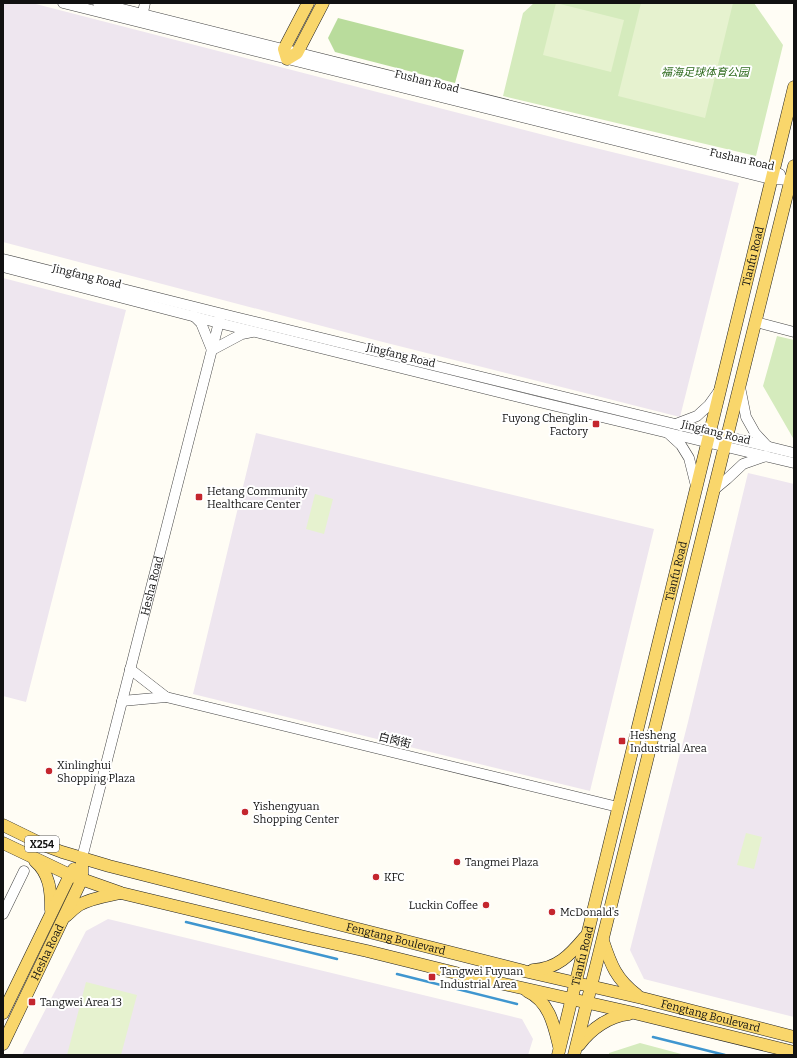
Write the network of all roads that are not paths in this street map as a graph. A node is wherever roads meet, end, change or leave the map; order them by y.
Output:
1 (63, 3) edge
2 (98, 3) edge
3 (145, 3) edge
4 (308, 3) edge
5 (323, 3) edge
6 (141, 18) junction
7 (289, 54) junction
8 (794, 87) edge
9 (794, 166) edge
10 (772, 175) junction
11 (791, 180) junction
12 (3, 259) edge
13 (3, 268) edge
14 (194, 316) junction
15 (220, 318) junction
16 (756, 322) junction
17 (256, 332) junction
18 (794, 332) edge
19 (212, 350) junction
20 (740, 387) junction
21 (720, 389) junction
22 (676, 424) junction
23 (666, 432) junction
24 (708, 437) junction
25 (727, 441) junction
26 (767, 451) junction
27 (794, 453) edge
28 (794, 463) edge
29 (696, 486) junction
30 (715, 489) junction
31 (130, 669) junction
32 (166, 697) junction
33 (122, 701) junction
34 (618, 807) junction
35 (3, 825) edge
36 (3, 843) edge
37 (30, 856) junction
38 (82, 858) junction
39 (24, 871) dead end
40 (70, 875) junction
41 (82, 879) junction
42 (121, 893) junction
43 (51, 913) junction
44 (3, 914) edge
45 (62, 922) junction
46 (587, 935) junction
47 (603, 940) junction
48 (524, 971) junction
49 (575, 982) junction
50 (515, 986) junction
51 (591, 986) junction
52 (642, 998) junction
53 (571, 999) junction
54 (587, 1003) junction
55 (3, 1013) edge
56 (634, 1013) junction
57 (794, 1037) edge
58 (3, 1044) edge
59 (558, 1051) edge
60 (575, 1052) edge
61 (794, 1052) edge

1 - 6 street, Fushan Road
2 - 6 street, Fushan Road
3 - 6 street
4 - 7 main road
5 - 7 main road
6 - 7 street, Fushan Road
7 - 10 street, Fushan Road
8 - 10 main road, Tianfu Road
9 - 11 main road, Tianfu Road
10 - 11 street, Fushan Road
10 - 21 main road, Tianfu Road
11 - 16 main road, Tianfu Road
12 - 15 street, Jingfang Road
13 - 14 street, Jingfang Road
14 - 15 street, Jingfang Road
14 - 19 street
15 - 17 street, Jingfang Road
15 - 19 street, Hesha Road
15 - 22 street, Jingfang Road
16 - 18 street
16 - 20 main road, Tianfu Road
17 - 19 street
17 - 23 street, Jingfang Road
19 - 31 street, Hesha Road
20 - 25 main road, Tianfu Road
20 - 26 street
21 - 22 street
21 - 24 main road, Tianfu Road
22 - 24 street, Jingfang Road
23 - 24 street, Jingfang Road
23 - 29 street
24 - 25 street, Jingfang Road
24 - 29 main road, Tianfu Road
25 - 26 street, Jingfang Road
25 - 30 main road, Tianfu Road
26 - 27 street, Jingfang Road
26 - 28 street, Jingfang Road
26 - 30 street
29 - 34 main road, Tianfu Road
30 - 47 main road, Tianfu Road
31 - 32 street
31 - 33 street, Hesha Road
32 - 33 street
32 - 34 street, 白岗街
33 - 38 street, Hesha Road
34 - 46 main road, Tianfu Road
35 - 38 main road, Fengtang Boulevard / X254
36 - 37 main road, Fengtang Boulevard / X254
37 - 40 main road, Fengtang Boulevard / X254
37 - 43 main road, X254
38 - 40 main road, Hesha Road / X254
38 - 41 main road, Hesha Road
38 - 48 main road, Fengtang Boulevard
39 - 44 street
40 - 41 main road, Fengtang Boulevard / X254
40 - 43 main road, Hesha Road / X254
41 - 42 main road, Fengtang Boulevard
41 - 45 main road, Hesha Road
42 - 45 main road
42 - 50 main road, Fengtang Boulevard
43 - 55 main road, Hesha Road / X254
45 - 58 main road, Hesha Road
46 - 48 main road
46 - 49 main road, Tianfu Road
47 - 51 main road, Tianfu Road
47 - 52 main road
48 - 49 main road, Fengtang Boulevard
49 - 51 main road, Fengtang Boulevard
49 - 53 main road, Tianfu Road
50 - 53 main road, Fengtang Boulevard
50 - 59 main road
51 - 52 main road, Fengtang Boulevard
51 - 54 main road, Tianfu Road
52 - 57 main road, Fengtang Boulevard
53 - 54 main road, Fengtang Boulevard
53 - 59 main road, Tianfu Road
54 - 56 main road, Fengtang Boulevard
54 - 60 main road, Tianfu Road
56 - 60 main road
56 - 61 main road, Fengtang Boulevard

